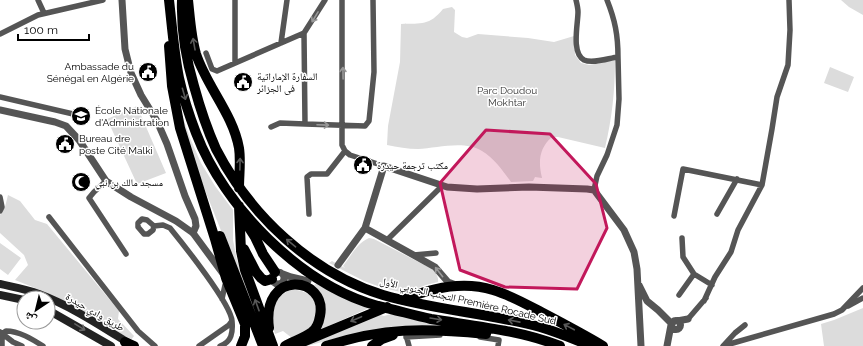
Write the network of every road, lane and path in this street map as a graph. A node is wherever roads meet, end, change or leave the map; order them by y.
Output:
1 (38, 0) edge
2 (103, 0) edge
3 (122, 0) edge
4 (169, 0) edge
5 (182, 0) edge
6 (188, 0) edge
7 (235, 0) edge
8 (287, 0) edge
9 (325, 0) edge
10 (342, 0) edge
11 (373, 0) edge
12 (576, 0) edge
13 (607, 0) edge
14 (789, 0) edge
15 (44, 13) junction
16 (304, 33) junction
17 (0, 34) edge
18 (281, 43) junction
19 (206, 53) dead end
20 (618, 57) junction
21 (235, 63) junction
22 (0, 97) edge
23 (0, 110) edge
24 (86, 117) dead end
25 (305, 124) junction
26 (343, 126) junction
27 (271, 127) dead end
28 (345, 151) junction
29 (190, 160) junction
30 (384, 166) junction
31 (737, 179) junction
32 (106, 181) junction
33 (762, 185) junction
34 (442, 186) junction
35 (594, 190) junction
36 (0, 197) edge
37 (0, 211) edge
38 (309, 214) dead end
39 (717, 214) dead end
40 (674, 216) dead end
41 (49, 217) dead end
42 (242, 221) junction
43 (154, 226) dead end
44 (365, 228) junction
45 (193, 233) junction
46 (682, 238) dead end
47 (387, 240) junction
48 (436, 253) dead end
49 (126, 254) dead end
50 (413, 255) junction
51 (336, 270) junction
52 (694, 274) junction
53 (279, 279) junction
54 (227, 281) junction
55 (638, 283) junction
56 (0, 284) edge
57 (714, 285) junction
58 (466, 286) junction
59 (863, 288) edge
60 (0, 295) edge
61 (679, 295) dead end
62 (16, 298) edge
63 (863, 298) edge
64 (222, 299) junction
65 (647, 301) junction
66 (842, 310) junction
67 (56, 315) edge
68 (688, 319) joint
69 (232, 321) junction
70 (675, 324) junction
71 (641, 325) junction
72 (745, 325) dead end
73 (437, 330) junction
74 (1, 333) edge
75 (406, 335) junction
76 (669, 343) edge
77 (130, 345) edge
78 (268, 345) edge
79 (2, 346) edge
80 (22, 346) edge
81 (43, 346) edge
82 (111, 346) edge
83 (155, 346) edge
84 (203, 346) edge
85 (220, 346) edge
86 (241, 346) edge
87 (285, 346) edge
88 (293, 346) edge
89 (326, 346) edge
90 (372, 346) edge
91 (409, 346) edge
92 (498, 346) edge
93 (557, 346) edge
94 (560, 346) edge
95 (591, 346) edge
96 (603, 346) edge
97 (641, 346) edge
98 (725, 346) edge

1 - 15 street
2 - 15 street
3 - 45 street
4 - 29 highway
4 -> 42 highway, التجنب الجنوبي الأول Première Rocade Sud
51 -> 5 highway, التجنب الجنوبي الأول Première Rocade Sud
42 -> 6 highway
7 - 21 street
8 - 18 street
9 -> 16 street
26 -> 10 street
11 - 26 street
12 - 20 street
13 - 20 street
14 - 33 street
15 - 17 street
16 - 18 street
16 - 25 street
18 - 21 street
19 - 21 street
20 - 35 street
22 - 24 street
23 - 32 street
25 -> 26 street
25 - 27 street
26 - 28 street
28 - 30 street
28 - 38 street
29 - 54 highway
29 - 78 highway
30 - 34 street
30 - 44 street
31 - 33 street
31 - 39 street
31 - 40 street
32 - 45 street
32 - 49 street
33 - 57 street
34 - 35 street
34 - 47 street
35 - 55 street
36 - 37 street
41 - 83 street
42 - 53 highway
42 - 53 highway
78 -> 42 highway
42 -> 94 highway, التجنب الجنوبي الأول Première Rocade Sud
43 - 64 street
44 - 47 street
44 - 51 street
45 - 54 street
46 - 52 street
47 - 50 street
48 - 50 street
58 -> 50 street
95 -> 51 highway, التجنب الجنوبي الأول Première Rocade Sud
52 - 57 street
52 - 61 street
53 - 78 highway
53 - 87 highway
54 - 64 street
54 - 86 highway
55 - 65 street
55 - 71 street
56 - 77 main road, طريق وادي حيدرة
57 - 68 street
58 -> 88 highway
96 -> 58 highway
59 - 66 street
60 - 62 main road
63 - 66 street
64 - 69 street
65 - 70 street
65 - 71 street
66 - 98 street
67 -> 82 main road, طريق وادي حيدرة
68 - 70 street
69 - 84 street
69 - 85 street
70 - 76 street
71 - 97 street
72 - 98 street
73 - 75 highway
73 - 89 highway
73 - 93 highway
74 - 79 street
74 - 80 street
74 - 81 street
75 - 90 highway
75 - 91 street
75 - 92 street

